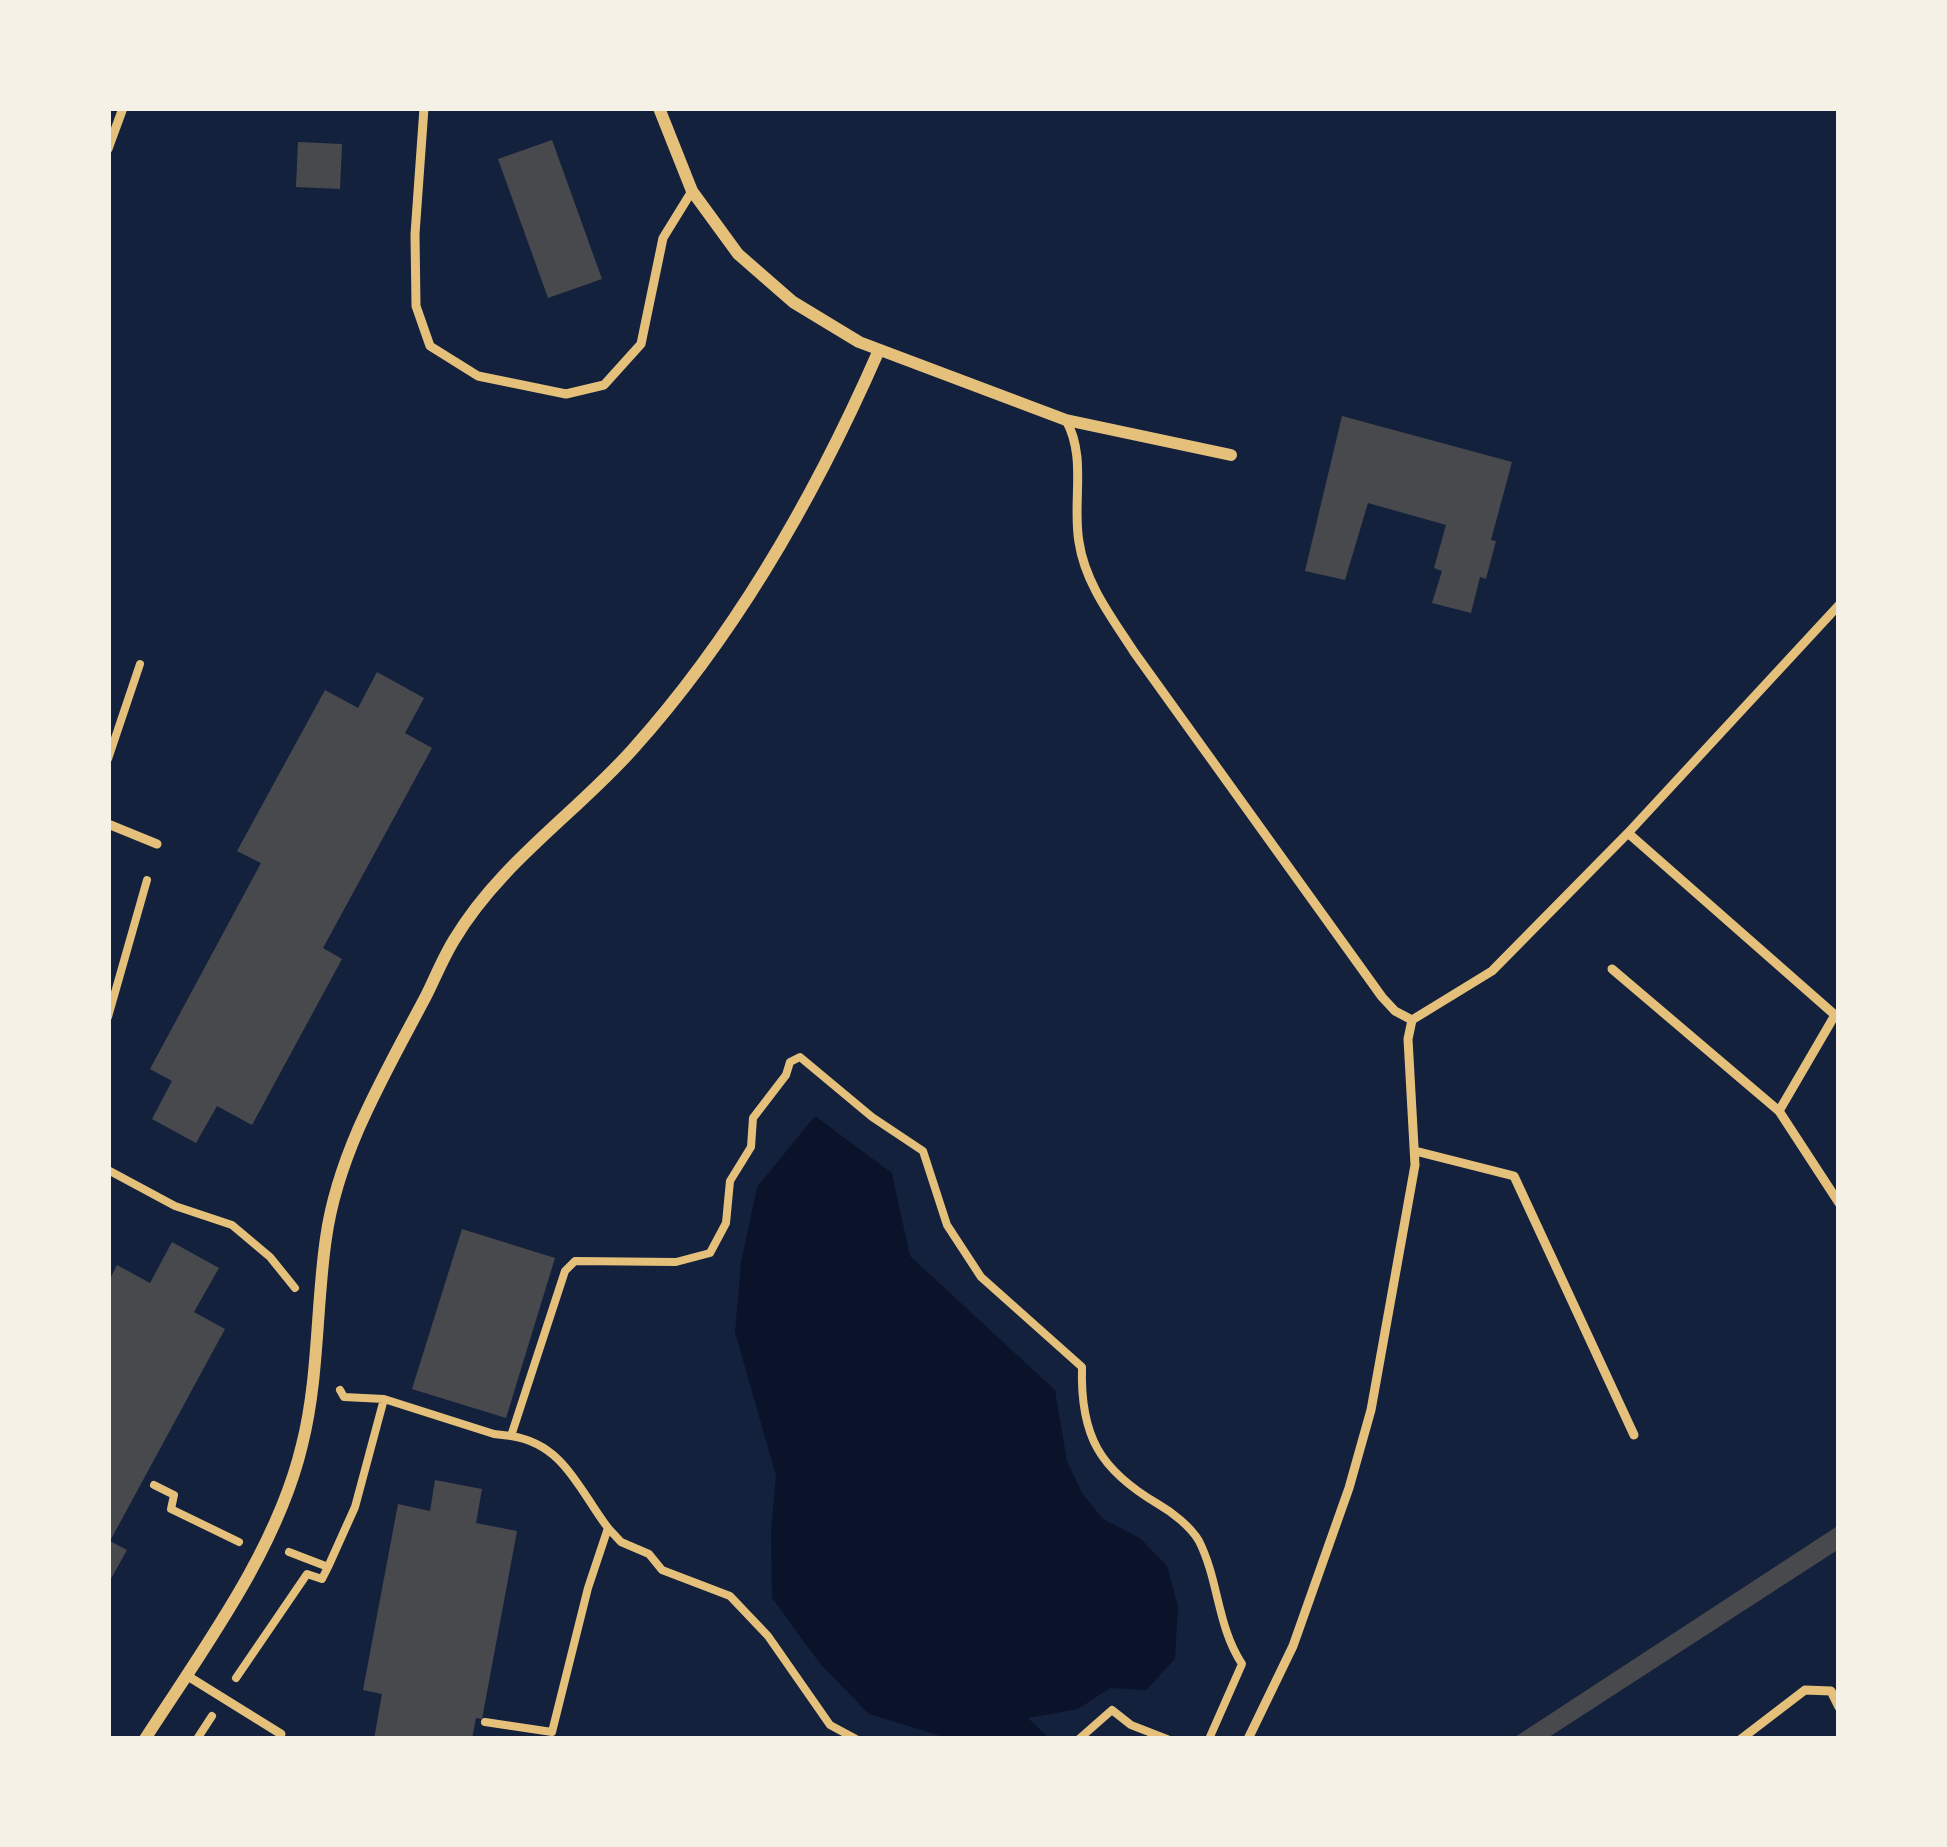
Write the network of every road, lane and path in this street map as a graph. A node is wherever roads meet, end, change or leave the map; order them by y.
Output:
1 (123, 108) edge
2 (424, 108) edge
3 (659, 108) edge
4 (108, 149) edge
5 (692, 191) junction
6 (879, 350) junction
7 (1066, 420) junction
8 (1231, 455) dead end
9 (1839, 605) edge
10 (140, 664) dead end
11 (108, 759) edge
12 (108, 824) edge
13 (1628, 833) junction
14 (157, 844) dead end
15 (147, 880) dead end
16 (1612, 969) dead end
17 (108, 1017) edge
18 (1837, 1018) edge
19 (1412, 1020) junction
20 (1779, 1111) junction
21 (1414, 1151) junction
22 (1839, 1203) edge
23 (1634, 1436) dead end
24 (608, 1528) junction
25 (328, 1567) dead end
26 (186, 1675) junction
27 (223, 1698) junction
28 (1839, 1707) edge
29 (485, 1722) dead end
30 (281, 1734) dead end
31 (145, 1739) edge
32 (197, 1739) edge
33 (856, 1739) edge
34 (1079, 1739) edge
35 (1167, 1739) edge
36 (1209, 1739) edge
37 (1248, 1739) edge
38 (1741, 1739) edge

1 - 4 lane
2 - 5 lane
3 - 5 street
5 - 6 street
6 - 7 street
6 - 26 street
7 - 8 street
7 - 19 lane
9 - 13 lane
10 - 11 path
12 - 14 lane
13 - 18 lane
13 - 19 lane
15 - 17 path
16 - 20 lane
18 - 20 lane
19 - 21 lane
20 - 22 lane
21 - 23 lane
21 - 37 lane
24 - 29 path
24 - 33 path
24 - 36 path
25 - 27 path
26 - 27 lane
26 - 31 street
27 - 30 lane
27 - 32 path
28 - 38 lane
34 - 35 path

